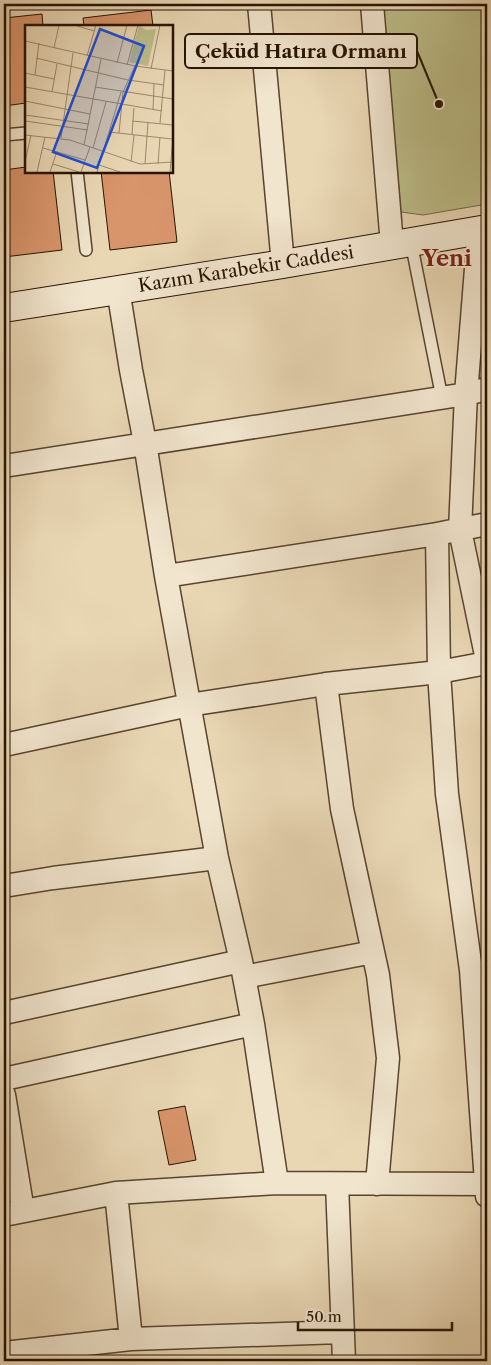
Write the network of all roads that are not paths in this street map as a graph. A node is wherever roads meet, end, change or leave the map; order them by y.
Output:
1 (259, 4) edge
2 (372, 4) edge
3 (25, 133) edge
4 (4, 135) edge
5 (77, 172) edge
6 (483, 230) edge
7 (402, 243) junction
8 (86, 250) dead end
9 (283, 264) junction
10 (118, 289) junction
11 (4, 308) edge
12 (477, 392) edge
13 (442, 398) junction
14 (146, 443) junction
15 (4, 466) edge
16 (487, 524) edge
17 (460, 530) junction
18 (437, 534) junction
19 (166, 576) junction
20 (487, 662) edge
21 (439, 672) junction
22 (326, 684) junction
23 (189, 705) junction
24 (4, 745) edge
25 (217, 858) junction
26 (4, 886) edge
27 (373, 952) junction
28 (479, 968) edge
29 (242, 969) junction
30 (4, 1014) edge
31 (253, 1024) junction
32 (4, 1079) edge
33 (4, 1095) edge
34 (277, 1182) junction
35 (337, 1184) junction
36 (377, 1184) junction
37 (487, 1188) edge
38 (116, 1193) junction
39 (13, 1213) edge
40 (342, 1332) junction
41 (131, 1339) junction
42 (4, 1353) edge
43 (35, 1355) edge
44 (344, 1361) edge

1 - 9 street
2 - 7 street
3 - 4 lane
5 - 8 lane
6 - 7 street, Kazım Karabekir Caddesi
6 - 12 street
7 - 9 street, Kazım Karabekir Caddesi
7 - 13 lane
9 - 10 street, Kazım Karabekir Caddesi
10 - 11 street, Kazım Karabekir Caddesi
10 - 14 street
12 - 13 street
12 - 17 street
13 - 14 street
14 - 15 street
14 - 19 street
16 - 17 street
17 - 18 street
17 - 20 street
18 - 19 street
18 - 21 street
19 - 23 street
20 - 21 street
21 - 22 street
21 - 28 street
22 - 23 street
22 - 27 street
23 - 24 street
23 - 25 street
25 - 26 street
25 - 29 street
27 - 29 street
27 - 36 street
28 - 37 street
29 - 30 street
29 - 31 street
31 - 32 street
31 - 34 street
33 - 39 street
34 - 35 street
34 - 38 street
35 - 36 street
35 - 40 street
36 - 37 street
38 - 39 street
38 - 41 street
40 - 41 street
40 - 44 street
41 - 43 street
42 - 43 street

